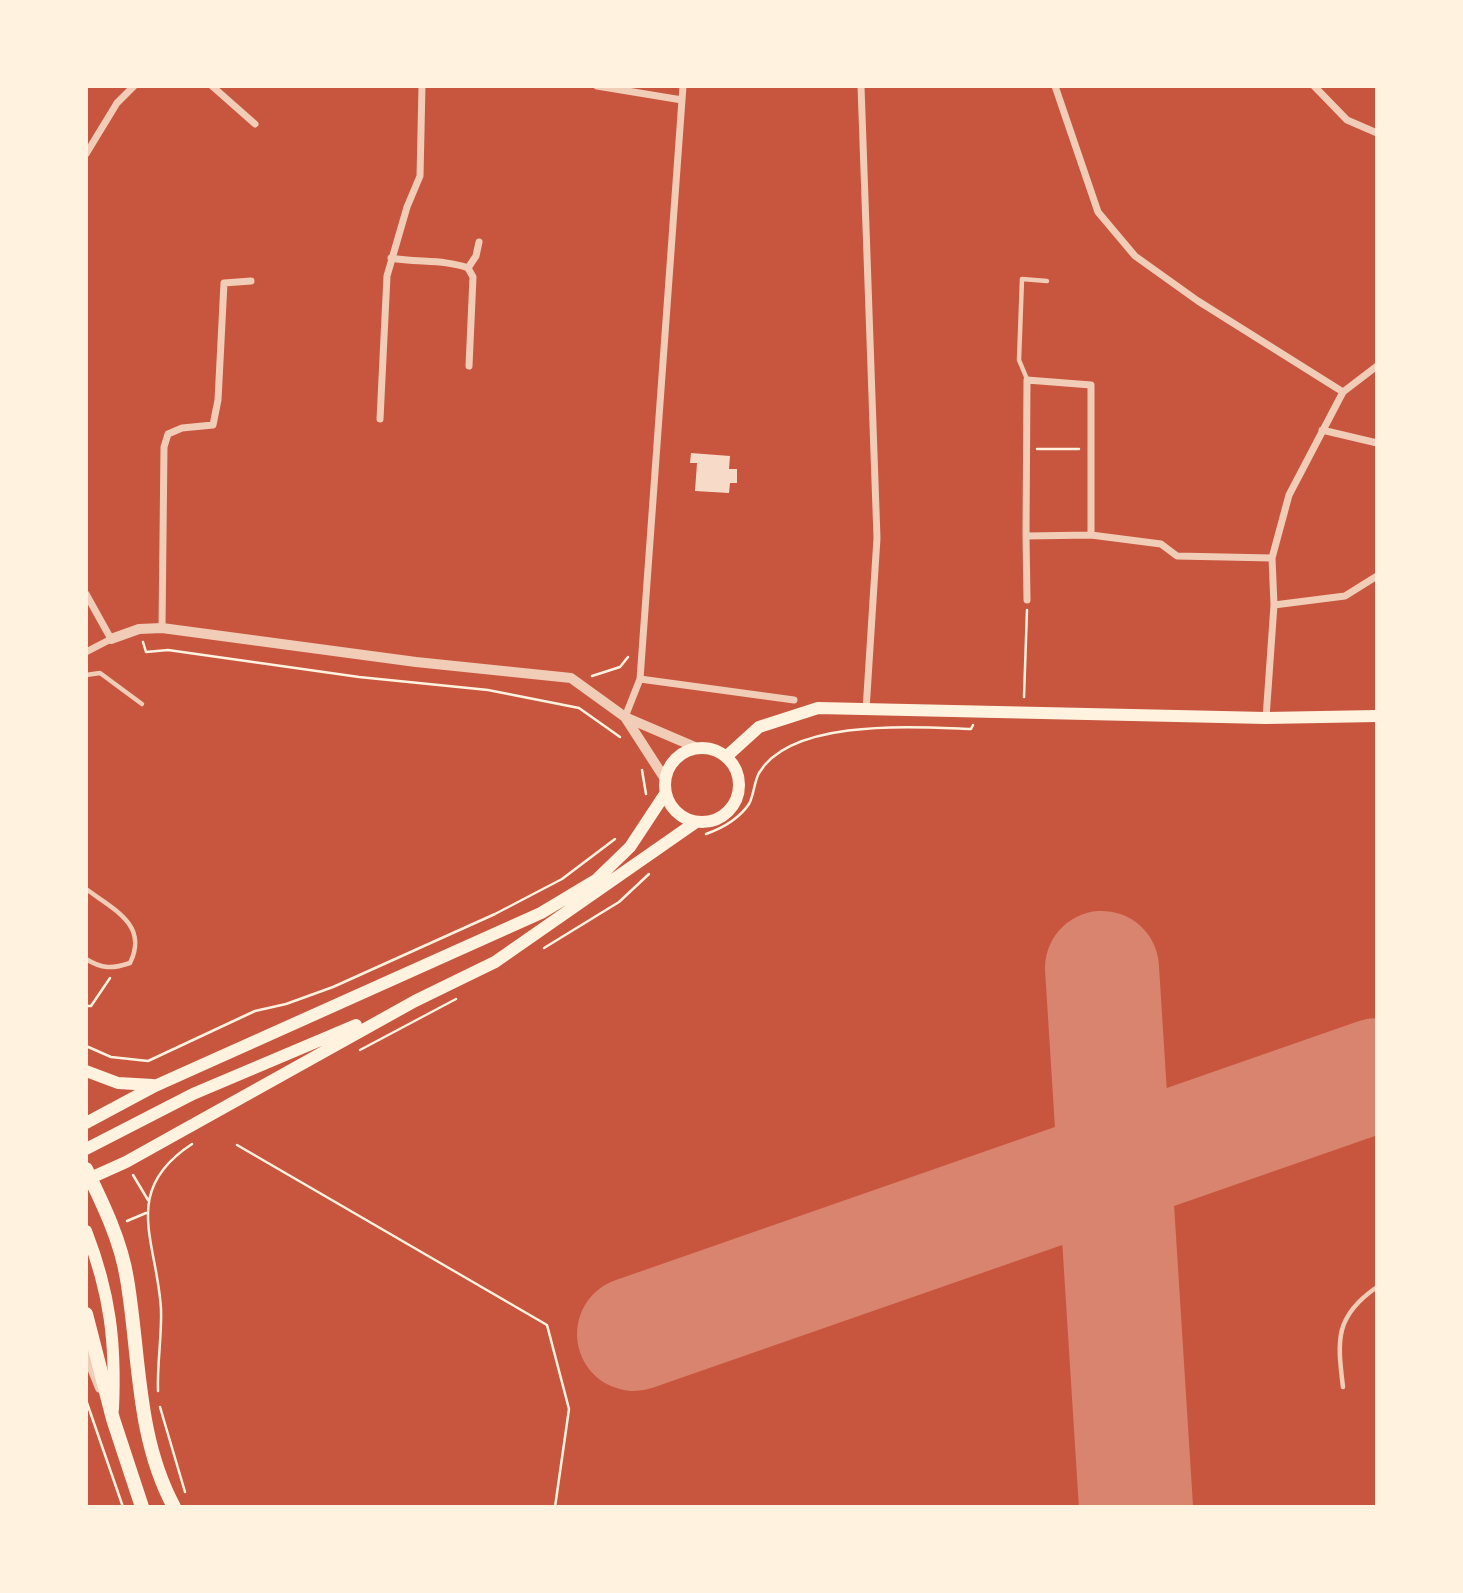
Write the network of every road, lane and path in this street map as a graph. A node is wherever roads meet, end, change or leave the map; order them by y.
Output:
1 (134, 86) edge
2 (212, 86) edge
3 (422, 86) edge
4 (597, 86) edge
5 (683, 86) edge
6 (861, 86) edge
7 (1055, 86) edge
8 (1314, 86) edge
9 (681, 100) junction
10 (255, 124) dead end
11 (1377, 133) edge
12 (86, 154) edge
13 (479, 242) dead end
14 (391, 258) junction
15 (468, 268) junction
16 (251, 281) dead end
17 (1047, 281) dead end
18 (469, 366) dead end
19 (1377, 366) edge
20 (1027, 380) junction
21 (1343, 392) junction
22 (380, 419) dead end
23 (1322, 430) junction
24 (1377, 443) edge
25 (1027, 449) junction
26 (1091, 449) junction
27 (1091, 535) junction
28 (1026, 536) junction
29 (1272, 558) junction
30 (1377, 576) edge
31 (86, 594) edge
32 (1027, 600) joint
33 (1274, 605) junction
34 (162, 628) junction
35 (139, 629) junction
36 (111, 639) junction
37 (643, 642) junction
38 (86, 652) edge
39 (86, 675) edge
40 (571, 678) junction
41 (640, 679) junction
42 (794, 700) dead end
43 (142, 704) dead end
44 (866, 710) junction
45 (1023, 711) junction
46 (1377, 716) edge
47 (625, 717) junction
48 (1266, 718) junction
49 (627, 743) dead end
50 (695, 747) junction
51 (727, 756) junction
52 (640, 757) dead end
53 (665, 779) junction
54 (665, 794) junction
55 (646, 798) dead end
56 (696, 822) junction
57 (620, 836) dead end
58 (86, 889) edge
59 (86, 959) edge
60 (114, 968) junction
61 (415, 1002) junction
62 (86, 1006) edge
63 (86, 1046) edge
64 (86, 1071) edge
65 (155, 1086) junction
66 (89, 1121) edge
67 (86, 1135) edge
68 (237, 1145) dead end
69 (86, 1149) edge
70 (87, 1176) edge
71 (152, 1186) dead end
72 (86, 1231) edge
73 (1377, 1286) edge
74 (86, 1314) edge
75 (86, 1353) edge
76 (1343, 1387) dead end
77 (86, 1400) edge
78 (113, 1419) junction
79 (189, 1501) dead end
80 (123, 1507) edge
81 (142, 1507) edge
82 (174, 1507) edge
83 (555, 1507) edge

1 - 12 street
2 - 10 street
3 - 14 street
4 - 9 street
5 - 9 street
6 - 44 street
7 - 21 street
8 - 11 street
9 - 37 street
13 - 15 street
14 - 15 street
14 - 22 street
15 - 18 street
16 - 34 street
17 - 20 lane
19 - 21 street
20 - 25 street
20 - 26 street
21 - 23 street
23 - 24 street
23 - 29 street
25 - 26 path
25 - 28 street
26 - 27 street
27 - 28 street
27 - 29 street
28 - 32 street
29 - 33 street
30 - 33 street
31 - 36 street
32 - 45 path
33 - 48 street
34 - 35 street
34 - 40 street
35 - 36 street
35 - 49 path
36 - 38 street
37 - 40 path
37 - 41 street
39 - 43 lane
40 - 47 street
41 - 42 street
41 - 47 street
44 - 45 main road
44 - 51 main road
45 - 48 main road
46 - 48 main road
47 - 50 street
47 - 53 street
50 - 51 main road
50 - 53 main road
51 - 56 main road
52 - 55 path
53 - 54 main road
54 - 56 main road
54 - 65 main road
56 - 61 main road
57 - 63 path
58 - 60 lane
59 - 60 lane
60 - 62 path
61 - 69 main road
61 - 70 main road
64 - 65 main road
65 - 66 main road
66 - 67 main road
68 - 83 path
70 - 82 highway
71 - 79 path
72 - 78 main road
73 - 76 lane
74 - 78 highway
75 - 78 street
77 - 80 path
78 - 81 highway

